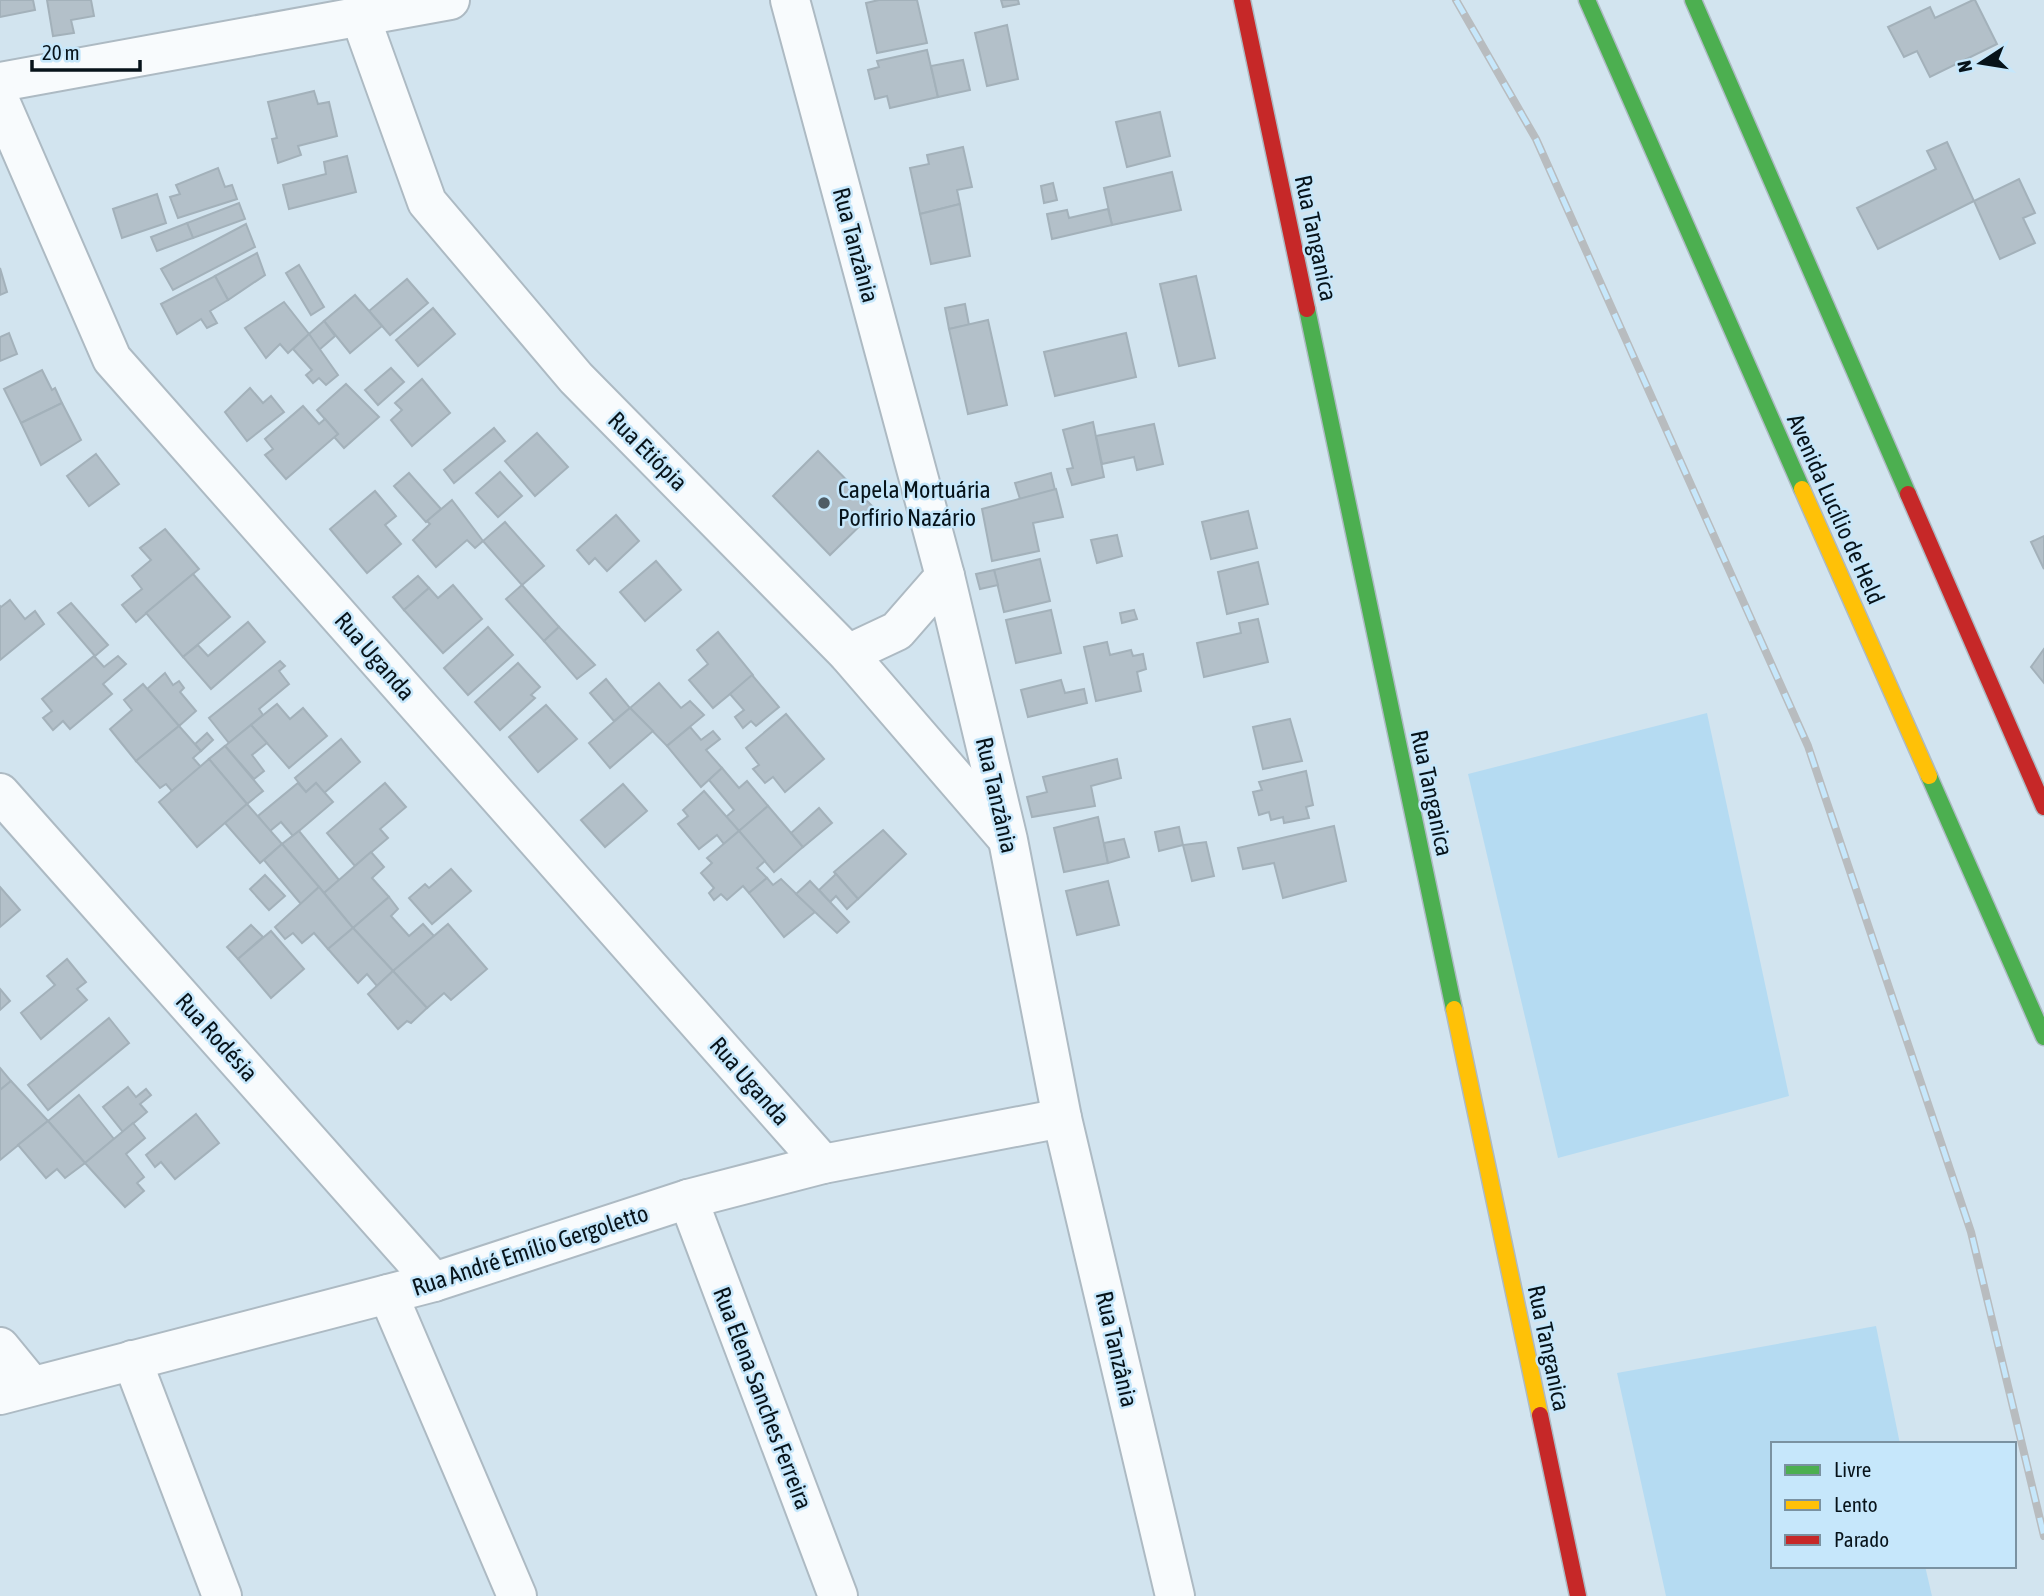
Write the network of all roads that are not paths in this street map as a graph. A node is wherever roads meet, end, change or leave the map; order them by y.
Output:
1 (450, 0) edge
2 (790, 0) edge
3 (1242, 0) edge
4 (1587, 0) edge
5 (1693, 0) edge
6 (360, 16) junction
7 (0, 82) edge
8 (0, 101) edge
9 (945, 576) junction
10 (848, 654) junction
11 (0, 793) edge
12 (2044, 807) edge
13 (1008, 840) junction
14 (2044, 1037) edge
15 (1062, 1118) junction
16 (823, 1164) junction
17 (688, 1199) junction
18 (434, 1282) junction
19 (388, 1294) junction
20 (0, 1347) edge
21 (132, 1360) junction
22 (16, 1391) edge
23 (222, 1596) edge
24 (517, 1596) edge
25 (838, 1596) edge
26 (1175, 1596) edge
27 (1578, 1596) edge

1 - 6 street
2 - 9 street, Rua Tanzânia
3 - 27 main road, Rua Tanganica
4 - 14 main road, Avenida Lucílio de Held
5 - 12 main road
6 - 7 street
6 - 10 street, Rua Etiópia
8 - 16 street, Rua Uganda
9 - 10 street
9 - 13 street, Rua Tanzânia
10 - 13 street, Rua Etiópia
11 - 18 street, Rua Rodésia
13 - 15 street, Rua Tanzânia
15 - 16 street, Rua André Emílio Gergoletto
15 - 26 street, Rua Tanzânia
16 - 17 street, Rua André Emílio Gergoletto
17 - 18 street, Rua André Emílio Gergoletto
17 - 25 street, Rua Elena Sanches Ferreira
18 - 19 street, Rua André Emílio Gergoletto
19 - 21 street, Rua André Emílio Gergoletto
19 - 24 street
20 - 22 street
21 - 22 street, Rua André Emílio Gergoletto
21 - 23 street

